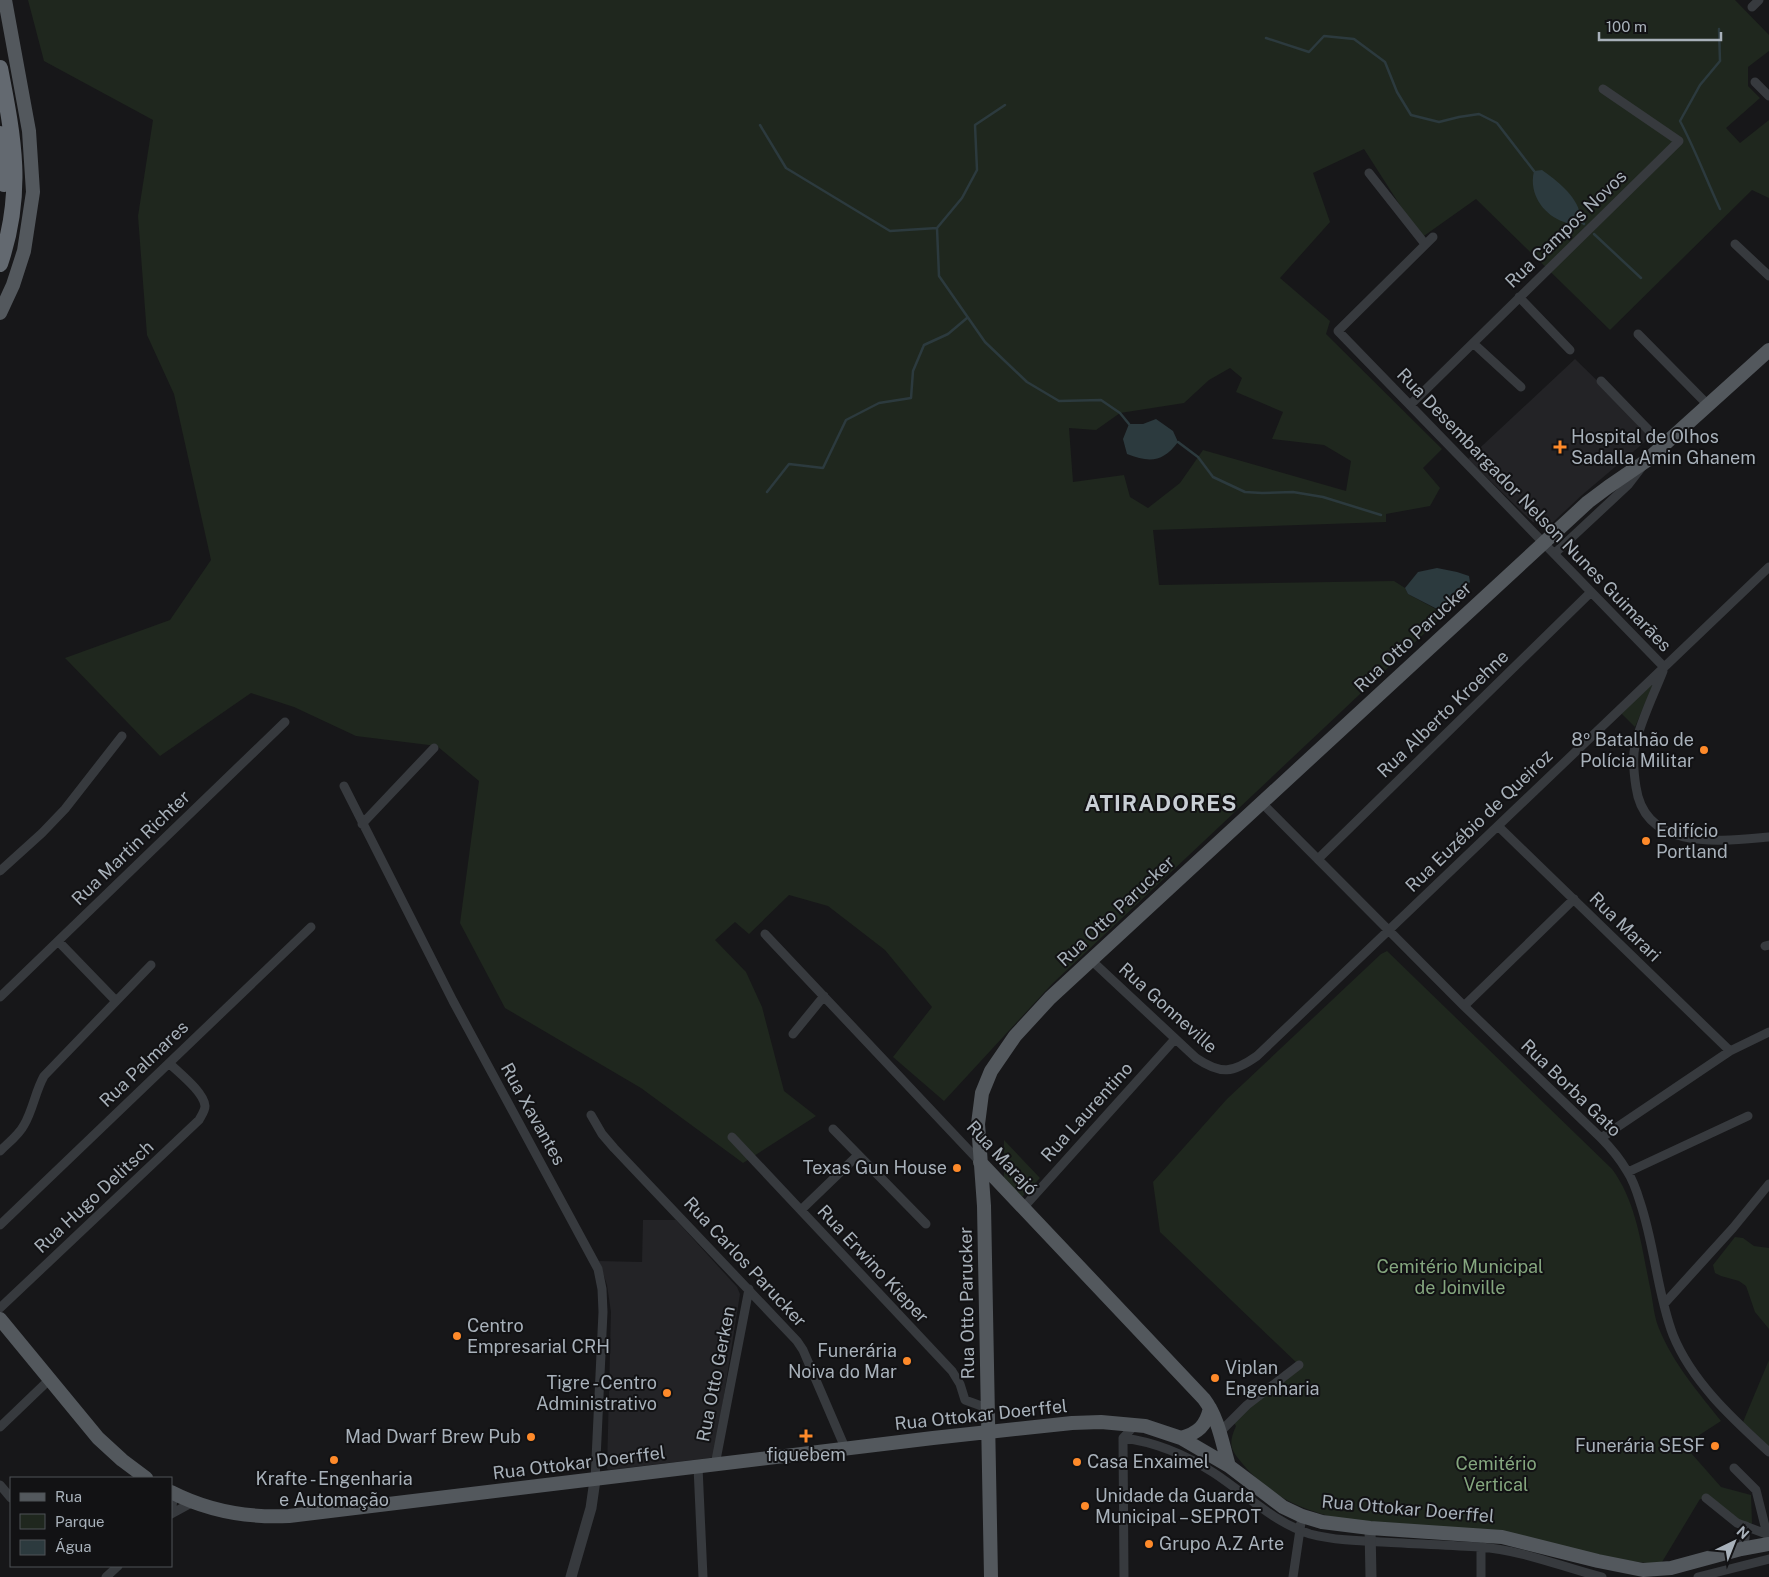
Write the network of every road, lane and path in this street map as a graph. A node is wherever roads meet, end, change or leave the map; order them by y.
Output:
1 (5, 0) edge
2 (1759, 0) edge
3 (1752, 7) dead end
4 (0, 68) edge
5 (1755, 82) dead end
6 (1602, 90) dead end
7 (1769, 96) edge
8 (0, 134) edge
9 (1369, 173) dead end
10 (0, 222) edge
11 (1433, 237) dead end
12 (1425, 244) junction
13 (1735, 244) dead end
14 (0, 264) edge
15 (1769, 276) edge
16 (1519, 298) junction
17 (0, 313) edge
18 (1638, 334) dead end
19 (1473, 343) junction
20 (1570, 350) dead end
21 (1769, 350) edge
22 (1601, 381) dead end
23 (1521, 388) dead end
24 (1410, 405) junction
25 (1708, 405) junction
26 (1664, 446) junction
27 (1646, 461) junction
28 (1543, 543) junction
29 (1554, 554) junction
30 (1769, 567) edge
31 (1591, 592) junction
32 (1664, 667) junction
33 (285, 722) dead end
34 (122, 736) dead end
35 (434, 748) dead end
36 (344, 786) dead end
37 (1261, 802) junction
38 (362, 824) junction
39 (1498, 826) junction
40 (1769, 837) edge
41 (1318, 860) junction
42 (0, 871) edge
43 (1574, 899) junction
44 (311, 927) dead end
45 (1388, 931) junction
46 (765, 934) dead end
47 (58, 941) junction
48 (1091, 960) junction
49 (151, 965) dead end
50 (824, 996) junction
51 (0, 997) edge
52 (116, 1002) junction
53 (1464, 1006) junction
54 (1769, 1032) edge
55 (793, 1034) dead end
56 (1175, 1039) junction
57 (1730, 1051) junction
58 (169, 1063) junction
59 (1228, 1071) joint
60 (591, 1115) dead end
61 (1748, 1116) dead end
62 (833, 1129) dead end
63 (732, 1137) dead end
64 (1601, 1138) junction
65 (0, 1151) edge
66 (858, 1154) junction
67 (980, 1162) junction
68 (1628, 1172) junction
69 (1769, 1184) edge
70 (1010, 1193) junction
71 (984, 1206) junction
72 (1023, 1208) junction
73 (800, 1210) junction
74 (926, 1224) dead end
75 (0, 1225) edge
76 (749, 1289) junction
77 (1664, 1304) junction
78 (0, 1308) edge
79 (0, 1319) edge
80 (1300, 1365) dead end
81 (50, 1379) junction
82 (987, 1408) junction
83 (1210, 1408) junction
84 (1135, 1424) junction
85 (0, 1427) edge
86 (988, 1432) junction
87 (1220, 1432) junction
88 (962, 1435) junction
89 (1123, 1438) junction
90 (1181, 1438) junction
91 (846, 1450) junction
92 (1769, 1452) edge
93 (715, 1465) junction
94 (1228, 1466) junction
95 (698, 1467) junction
96 (1734, 1468) dead end
97 (145, 1477) edge
98 (595, 1480) junction
99 (0, 1485) edge
100 (173, 1493) edge
101 (10, 1497) edge
102 (1706, 1498) dead end
103 (193, 1502) junction
104 (172, 1512) edge
105 (1302, 1516) junction
106 (1746, 1526) junction
107 (1299, 1530) junction
108 (1370, 1535) junction
109 (1768, 1538) edge
110 (1481, 1547) junction
111 (1741, 1549) junction
112 (1769, 1559) edge
113 (117, 1567) edge
114 (106, 1577) edge
115 (571, 1577) edge
116 (703, 1577) edge
117 (991, 1577) edge
118 (1124, 1577) edge
119 (1293, 1577) edge
120 (1370, 1577) edge
121 (1481, 1577) edge
122 (1599, 1577) edge
123 (1698, 1577) edge

1 - 17 main road
2 - 3 street
4 - 14 highway
5 - 7 street
6 - 16 street, Rua Campos Novos
8 - 10 highway
9 - 12 street
11 - 12 street, Rua Desembargador Nelson Nunes Guimarães
12 - 24 street, Rua Desembargador Nelson Nunes Guimarães
13 - 15 street
16 - 19 street, Rua Campos Novos
16 - 20 street
18 - 25 street
19 - 23 street
19 - 24 street, Rua Campos Novos
21 - 25 main road, Rua Otto Parucker
22 - 26 street
24 - 28 street, Rua Desembargador Nelson Nunes Guimarães
25 - 26 main road, Rua Otto Parucker
26 - 27 main road, Rua Otto Parucker
27 - 28 main road, Rua Otto Parucker
27 - 29 street
28 - 29 street, Rua Desembargador Nelson Nunes Guimarães
28 - 37 main road, Rua Otto Parucker
29 - 31 street, Rua Desembargador Nelson Nunes Guimarães
30 - 32 street, Rua Euzébio de Queiroz
31 - 32 street, Rua Desembargador Nelson Nunes Guimarães
31 - 41 street, Rua Alberto Kroehne
32 - 39 street, Rua Euzébio de Queiroz
32 - 40 street, Rua Desembargador Nelson Nunes Guimarães
33 - 47 street, Rua Martin Richter
34 - 42 street
35 - 38 street
36 - 38 street, Rua Xavantes
37 - 41 street, Rua Borba Gato
37 - 48 main road, Rua Otto Parucker
38 - 98 street, Rua Xavantes
39 - 43 street, Rua Marari
39 - 45 street, Rua Euzébio de Queiroz
41 - 45 street, Rua Borba Gato
43 - 53 street
43 - 57 street, Rua Marari
44 - 58 street, Rua Palmares
45 - 53 street, Rua Borba Gato
45 - 59 street, Rua Euzébio de Queiroz
46 - 50 street, Rua Marajó
47 - 51 street, Rua Martin Richter
47 - 52 street
48 - 56 street, Rua Gonneville
48 - 67 main road, Rua Otto Parucker
49 - 52 street
50 - 55 street
50 - 67 street, Rua Marajó
52 - 65 street
53 - 64 street, Rua Borba Gato
54 - 57 street
56 - 59 street, Rua Gonneville
56 - 72 street, Rua Laurentino
57 - 64 street
58 - 75 street, Rua Palmares
58 - 78 street, Rua Hugo Delitsch
60 - 76 street, Rua Carlos Parucker
61 - 68 street
62 - 66 street
63 - 73 street, Rua Erwino Kieper
64 - 68 street, Rua Borba Gato
66 - 73 street
66 - 74 street
67 - 70 main road, Rua Marajó
67 - 71 main road, Rua Otto Parucker
68 - 77 street, Rua Borba Gato
69 - 77 street
70 - 71 main road
70 - 72 main road, Rua Marajó
71 - 82 main road, Rua Otto Parucker
72 - 83 main road, Rua Marajó
73 - 82 street, Rua Erwino Kieper
76 - 91 street, Rua Carlos Parucker
76 - 93 street, Rua Otto Gerken
77 - 92 street, Rua Borba Gato
79 - 81 main road
80 - 87 street
81 - 85 street
81 - 97 main road
82 - 86 main road, Rua Otto Parucker
82 - 88 main road
83 - 87 main road, Rua Marajó
83 - 90 main road
84 - 86 main road, Rua Ottokar Doerffel
84 - 89 street
84 - 90 main road, Rua Ottokar Doerffel
86 - 88 main road, Rua Ottokar Doerffel
86 - 117 main road, Rua Otto Parucker
87 - 94 main road, Rua Marajó
88 - 91 main road, Rua Ottokar Doerffel
89 - 107 street
89 - 118 street
90 - 94 main road, Rua Ottokar Doerffel
91 - 93 main road, Rua Ottokar Doerffel
93 - 95 main road, Rua Ottokar Doerffel
94 - 105 main road, Rua Ottokar Doerffel
95 - 98 main road, Rua Ottokar Doerffel
95 - 116 street
96 - 109 street
98 - 103 main road, Rua Ottokar Doerffel
98 - 115 street
99 - 101 street
100 - 103 main road, Rua Ottokar Doerffel
102 - 106 street
103 - 104 street
105 - 107 street
105 - 108 main road, Rua Ottokar Doerffel
106 - 109 street
106 - 111 street
107 - 108 street
107 - 119 street
108 - 110 street
108 - 111 main road, Rua Ottokar Doerffel
108 - 120 street
109 - 111 main road, Rua Ottokar Doerffel
110 - 121 street
110 - 122 street
112 - 123 street
113 - 114 street

